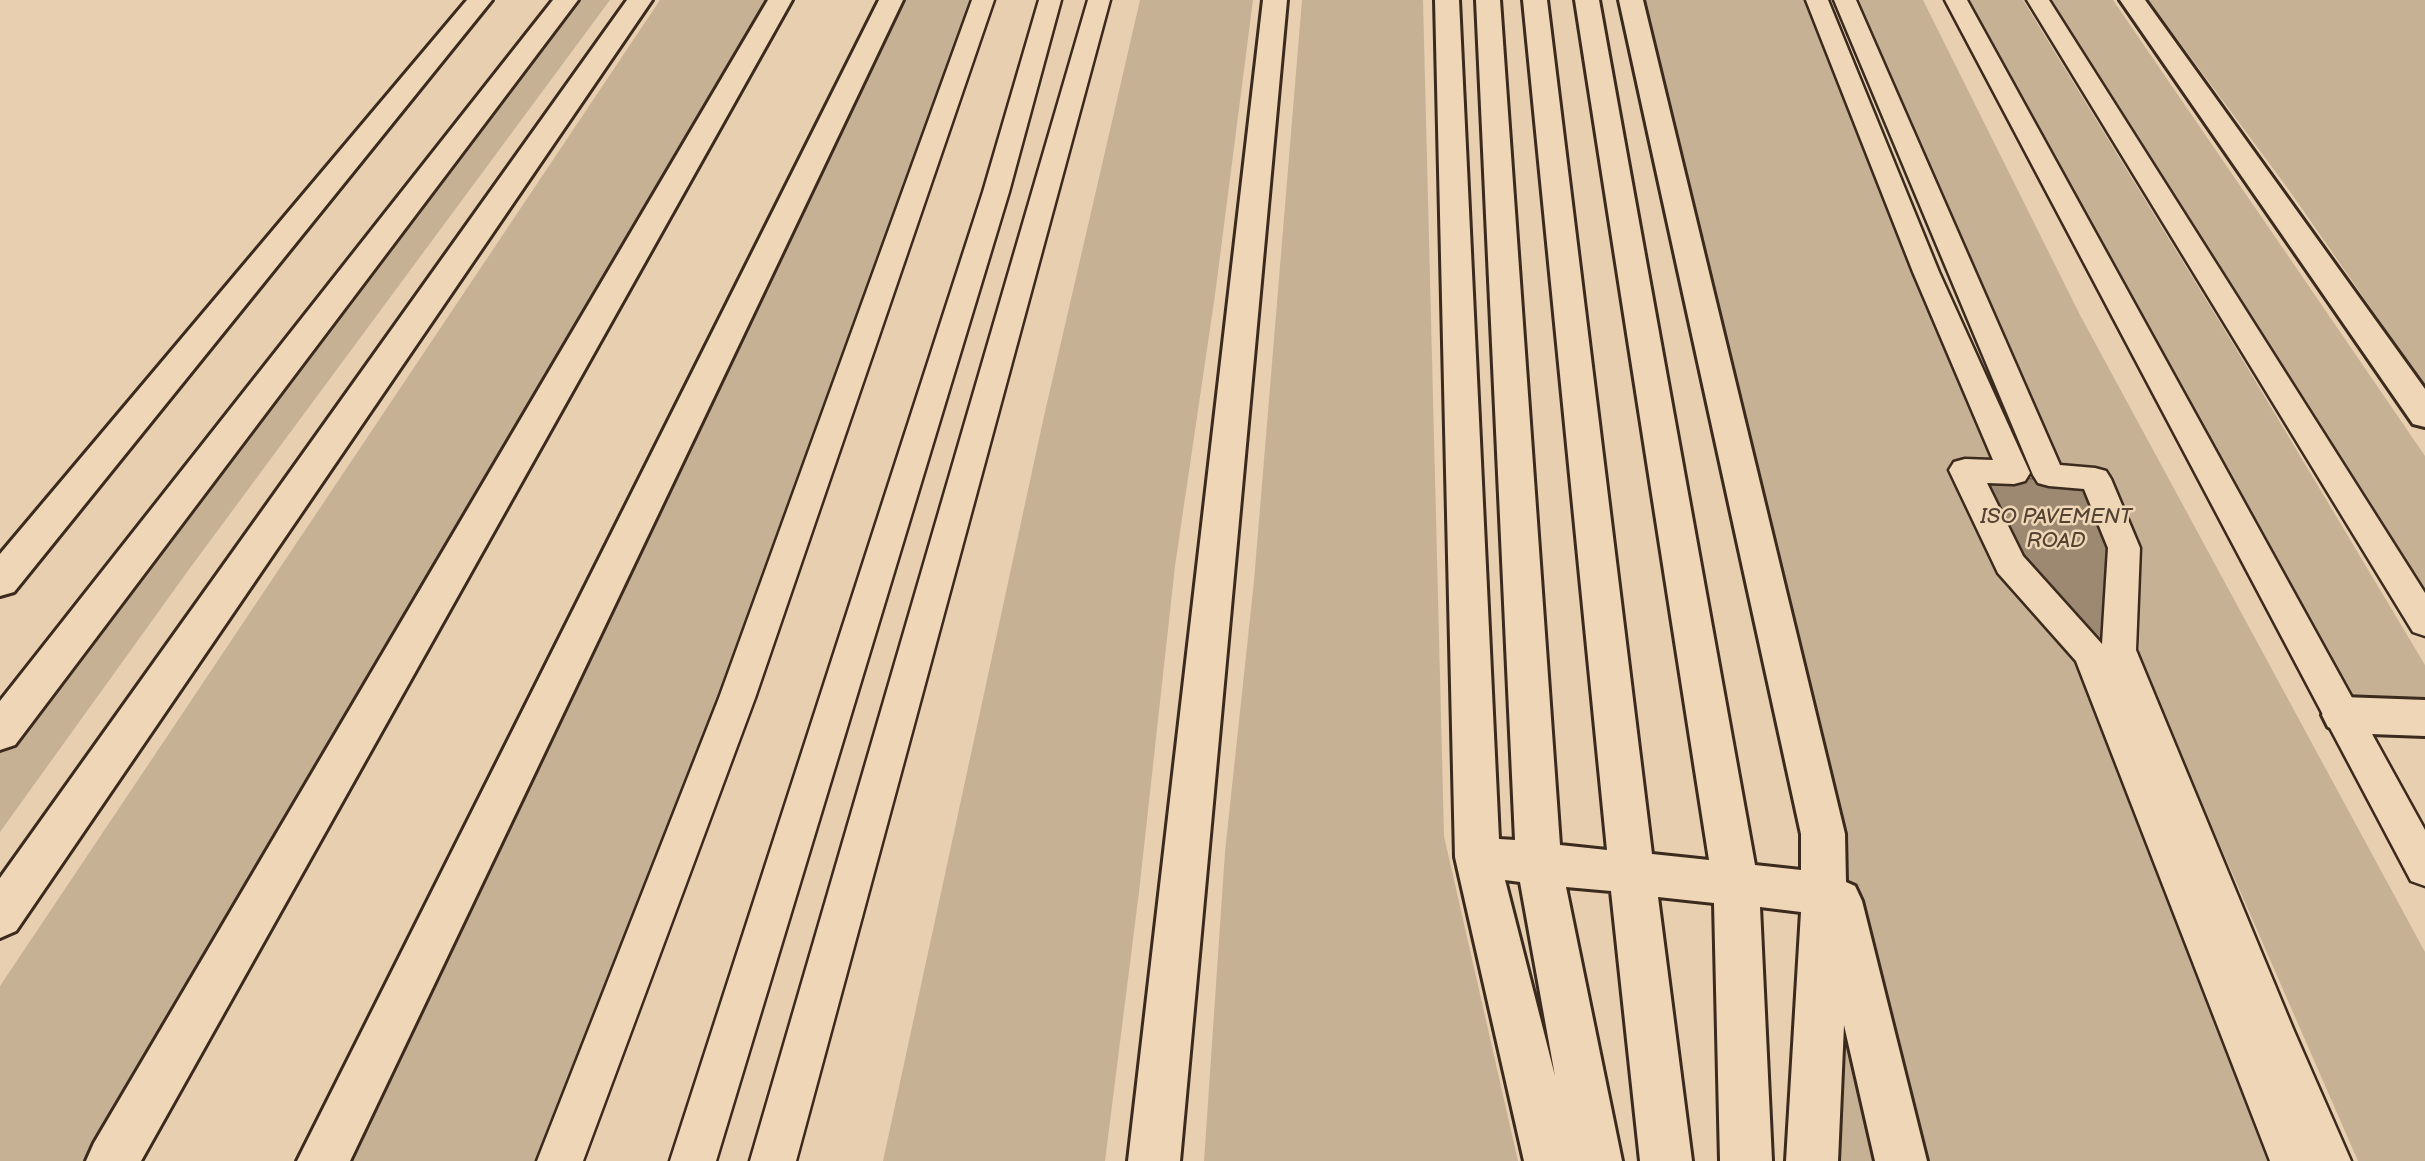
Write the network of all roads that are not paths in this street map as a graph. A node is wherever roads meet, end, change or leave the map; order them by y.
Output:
1 (480, 0) edge
2 (566, 0) edge
3 (640, 0) edge
4 (780, 0) edge
5 (891, 0) edge
6 (983, 0) edge
7 (1050, 0) edge
8 (1099, 0) edge
9 (1275, 0) edge
10 (1447, 0) edge
11 (1488, 0) edge
12 (1535, 0) edge
13 (1587, 0) edge
14 (1631, 0) edge
15 (1817, 0) edge
16 (1845, 0) edge
17 (1956, 0) edge
18 (2038, 0) edge
19 (2132, 0) edge
20 (2425, 415) edge
21 (0, 581) edge
22 (2425, 622) edge
23 (2343, 715) junction
24 (2425, 718) edge
25 (0, 732) edge
26 (1822, 834) junction
27 (1478, 857) junction
28 (1539, 863) junction
29 (2425, 868) edge
30 (1632, 873) junction
31 (1736, 884) junction
32 (1823, 893) junction
33 (0, 916) edge
34 (113, 1161) edge
35 (323, 1161) edge
36 (560, 1161) edge
37 (693, 1161) edge
38 (773, 1161) edge
39 (1154, 1161) edge
40 (1550, 1161) edge
41 (1596, 1161) edge
42 (1666, 1161) edge
43 (1746, 1161) edge
44 (1812, 1161) edge
45 (1902, 1161) edge
46 (2293, 1161) edge
47 (2328, 1161) edge

1 - 21 street
2 - 25 street
3 - 33 street
4 - 34 street
5 - 35 street
6 - 36 lane
7 - 37 lane
8 - 38 lane
9 - 39 street
10 - 27 street
11 - 28 street
12 - 30 street
13 - 31 street
14 - 26 street
15 - 46 lane
16 - 47 lane
17 - 23 lane
18 - 22 lane
19 - 20 street
23 - 24 street
23 - 29 lane
26 - 32 street
26 - 45 street
27 - 28 street
27 - 40 street
28 - 30 street
28 - 41 street
30 - 31 street
30 - 42 street
31 - 32 street
31 - 43 street
32 - 44 street

